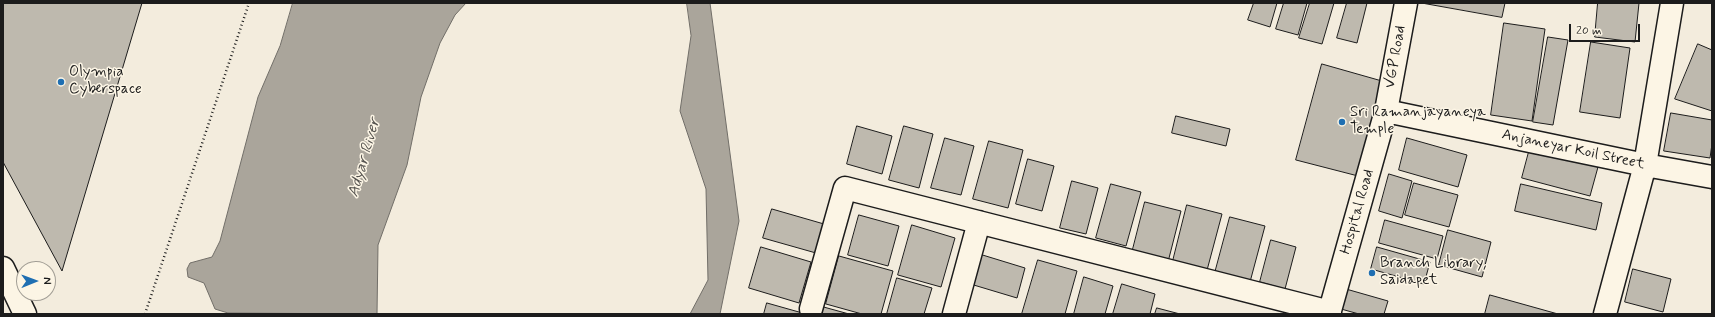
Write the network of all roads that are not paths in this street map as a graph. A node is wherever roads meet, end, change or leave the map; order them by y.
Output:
1 (1406, 3) edge
2 (1672, 3) edge
3 (1386, 111) junction
4 (1645, 165) junction
5 (1712, 177) edge
6 (979, 222) junction
7 (3, 268) edge
8 (811, 309) dead end
9 (1329, 313) edge
10 (25, 314) edge
11 (954, 314) edge
12 (1605, 314) edge

1 - 3 street, VGP Road
2 - 4 street
3 - 4 street, Anjaneyar Koil Street
3 - 9 street, Hospital Road
4 - 5 street, Anjaneyar Koil Street
4 - 12 street
6 - 8 street
6 - 9 street
6 - 11 street
7 - 10 street

